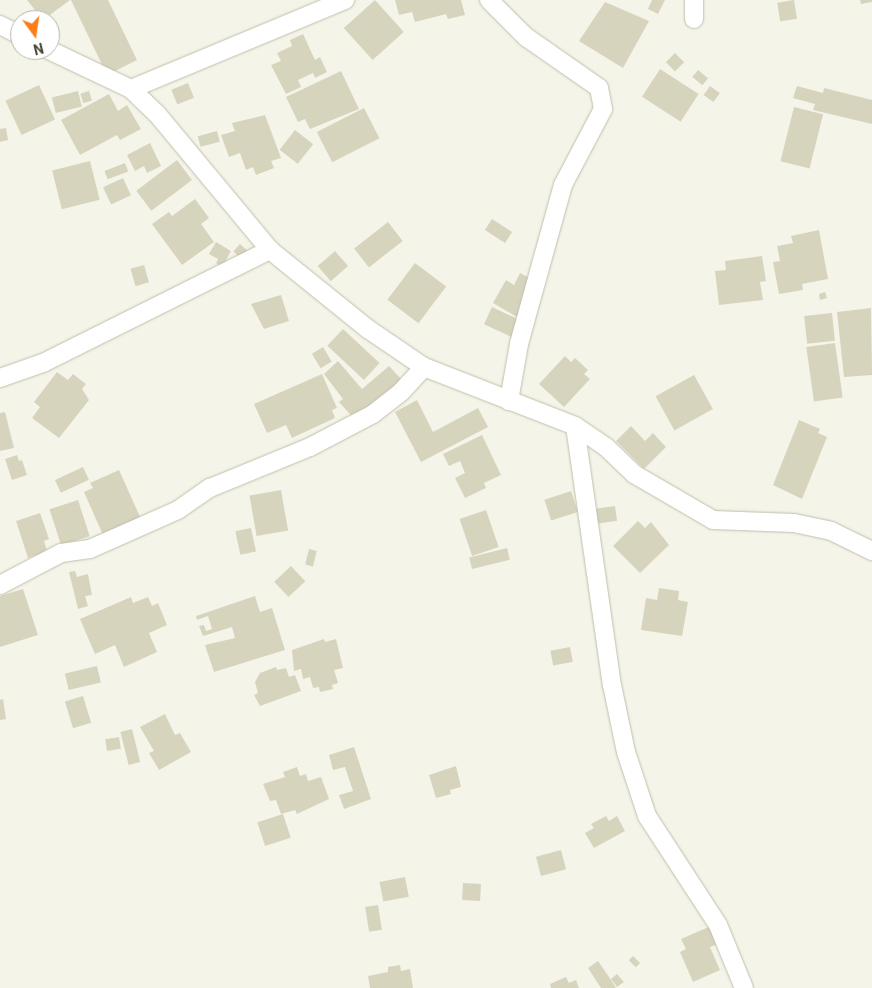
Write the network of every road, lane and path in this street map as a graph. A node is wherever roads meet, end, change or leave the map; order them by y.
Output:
1 (345, 0) edge
2 (489, 0) edge
3 (694, 0) edge
4 (304, 8) edge
5 (694, 19) dead end
6 (60, 55) edge
7 (131, 89) junction
8 (270, 250) junction
9 (424, 367) junction
10 (0, 378) edge
11 (509, 400) junction
12 (575, 426) junction
13 (872, 551) edge
14 (0, 585) edge
15 (744, 988) edge

1 - 4 street
2 - 11 street
3 - 5 street
4 - 7 street
6 - 7 street
7 - 8 street
8 - 9 street
8 - 10 street
9 - 11 street
9 - 14 street
11 - 12 street
12 - 13 street
12 - 15 street

